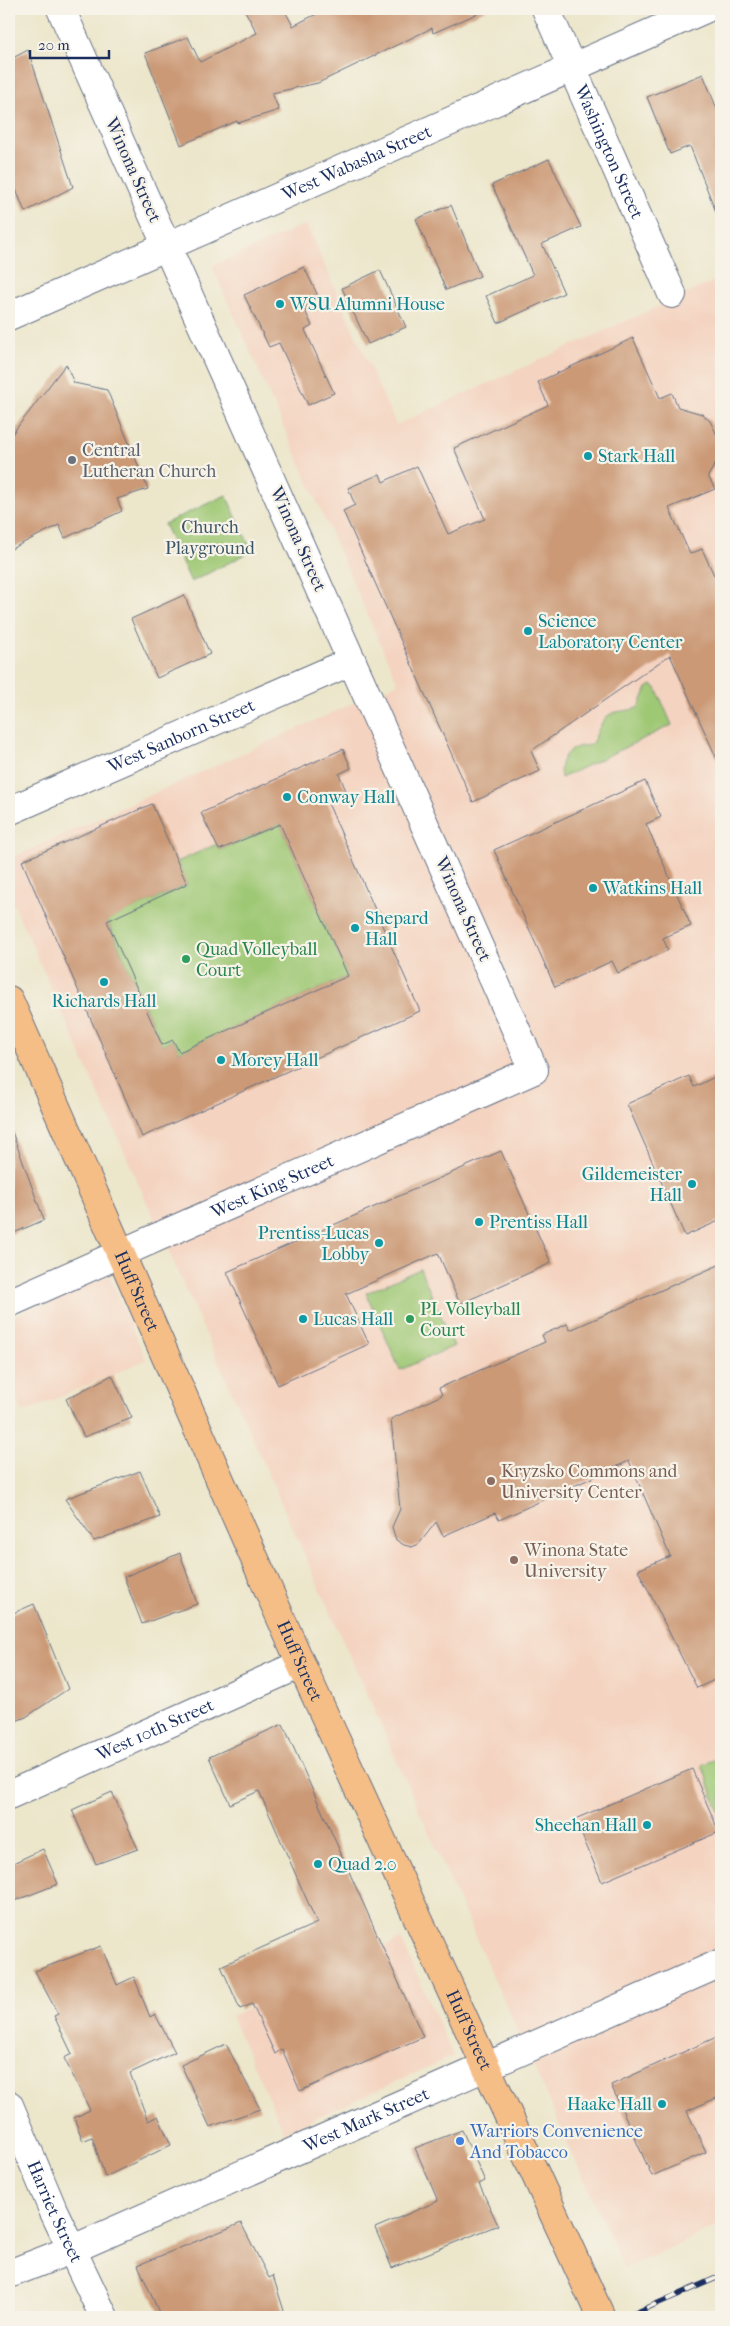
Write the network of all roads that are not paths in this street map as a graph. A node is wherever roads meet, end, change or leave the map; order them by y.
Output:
1 (61, 9) edge
2 (546, 9) edge
3 (705, 9) edge
4 (572, 68) junction
5 (166, 246) junction
6 (672, 294) dead end
7 (9, 316) edge
8 (352, 661) junction
9 (9, 811) edge
10 (9, 1000) edge
11 (534, 1070) joint
12 (120, 1253) junction
13 (9, 1303) edge
14 (302, 1664) junction
15 (9, 1795) edge
16 (721, 1963) edge
17 (485, 2066) junction
18 (9, 2105) edge
19 (73, 2249) junction
20 (9, 2274) edge
21 (104, 2317) edge
22 (601, 2317) edge

1 - 5 street, Winona Street
2 - 4 street, Washington Street
3 - 4 street, West Wabasha Street
4 - 5 street, West Wabasha Street
4 - 6 street, Washington Street
5 - 7 street, West Wabasha Street
5 - 8 street, Winona Street
8 - 9 street, West Sanborn Street
8 - 11 street, Winona Street
10 - 12 main road, Huff Street
11 - 12 street, West King Street
12 - 13 street, West King Street
12 - 14 main road, Huff Street
14 - 15 street, West 10th Street
14 - 17 main road, Huff Street
16 - 17 street, West Mark Street
17 - 19 street, West Mark Street
17 - 22 main road, Huff Street
18 - 19 street, Harriet Street
19 - 20 street, West Mark Street
19 - 21 street, Harriet Street

